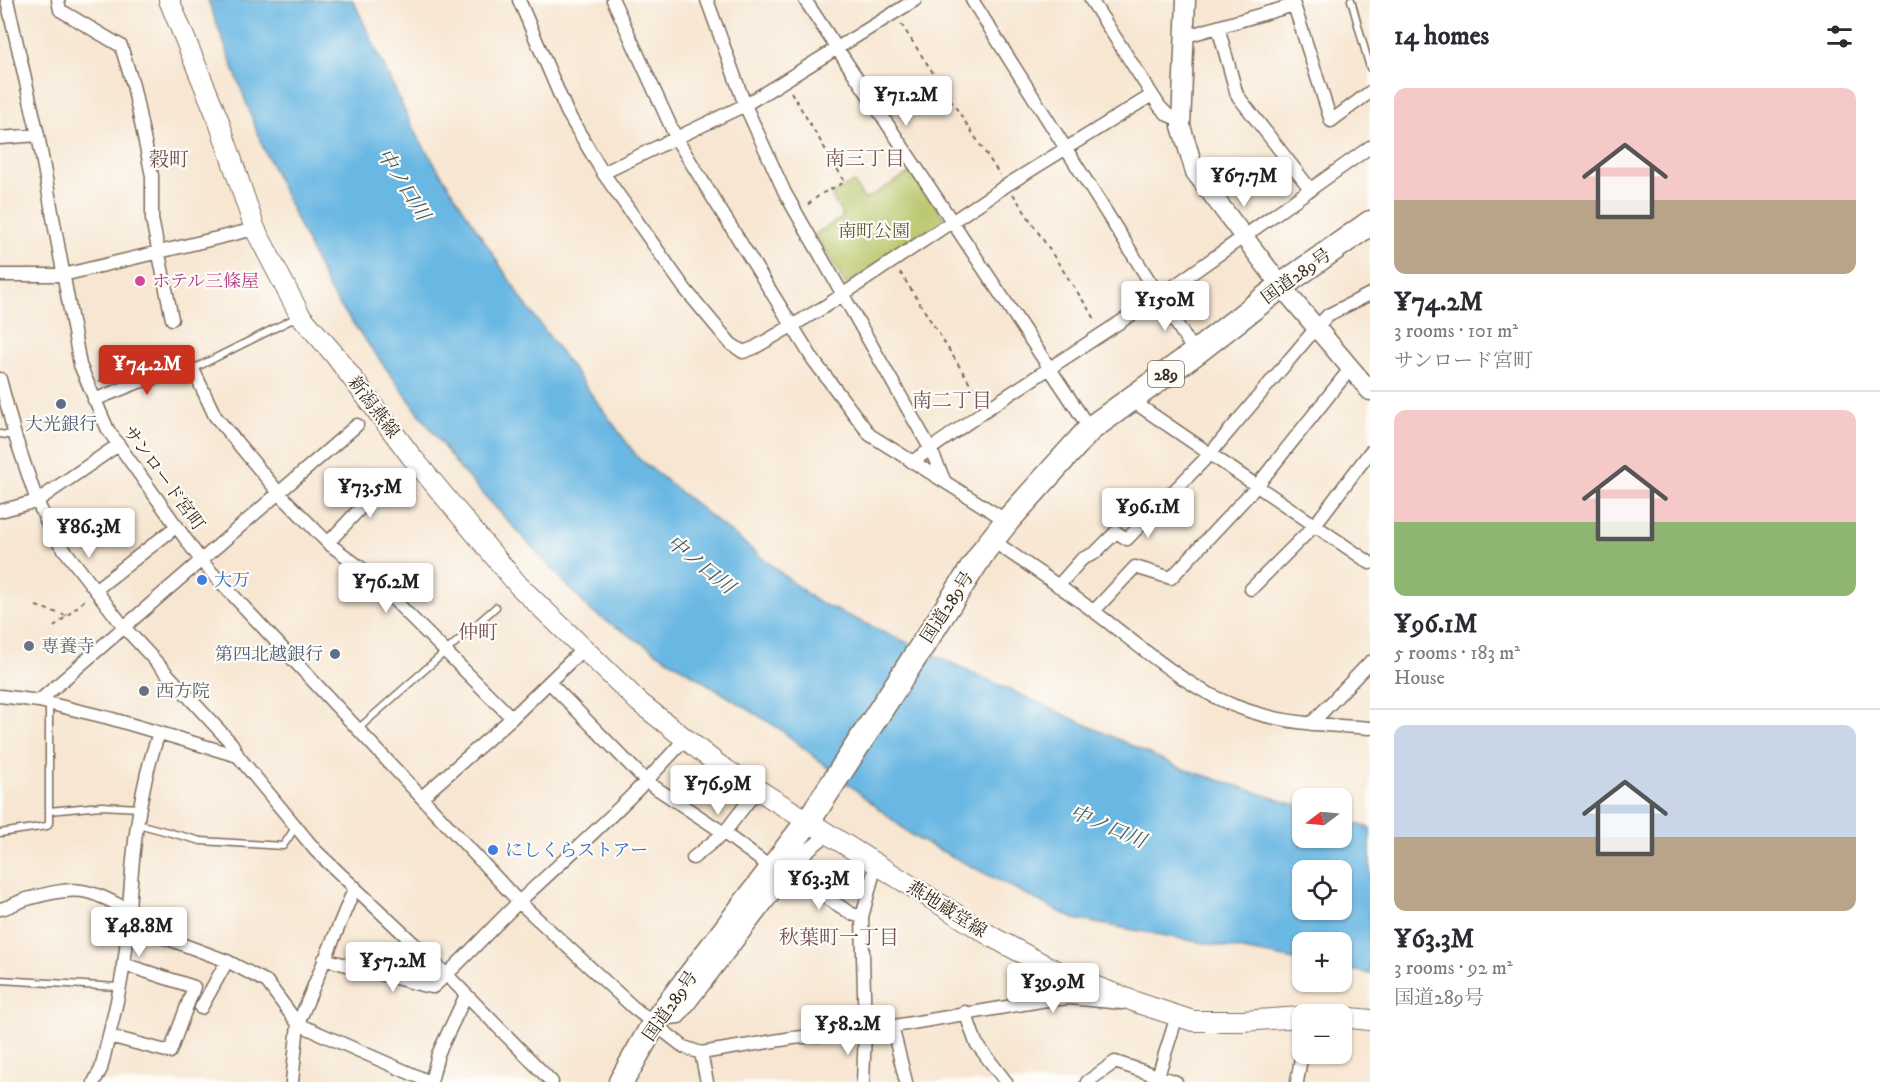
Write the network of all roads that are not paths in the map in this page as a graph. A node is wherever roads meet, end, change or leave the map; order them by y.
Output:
1 (8, 0) edge
2 (58, 0) edge
3 (169, 0) edge
4 (519, 0) edge
5 (613, 0) edge
6 (708, 0) edge
7 (805, 0) edge
8 (915, 0) edge
9 (972, 0) edge
10 (1091, 0) edge
11 (1186, 0) edge
12 (1351, 0) edge
13 (1218, 27) junction
14 (1183, 37) junction
15 (836, 48) junction
16 (1370, 68) edge
17 (1370, 92) edge
18 (1152, 95) junction
19 (746, 105) junction
20 (1180, 120) junction
21 (38, 135) junction
22 (0, 138) edge
23 (677, 140) junction
24 (1370, 147) edge
25 (1067, 149) junction
26 (603, 173) junction
27 (1311, 190) junction
28 (951, 222) junction
29 (1370, 223) edge
30 (255, 229) junction
31 (1245, 237) junction
32 (158, 255) junction
33 (0, 275) edge
34 (63, 275) junction
35 (1281, 286) junction
36 (1370, 294) edge
37 (843, 295) junction
38 (1160, 296) junction
39 (300, 315) junction
40 (172, 319) dead end
41 (791, 327) junction
42 (1316, 328) junction
43 (1195, 353) junction
44 (1049, 368) junction
45 (193, 369) junction
46 (1350, 369) junction
47 (0, 379) edge
48 (1370, 391) edge
49 (94, 400) junction
50 (1131, 400) junction
51 (357, 425) dead end
52 (1090, 429) junction
53 (0, 434) edge
54 (15, 436) junction
55 (118, 445) junction
56 (930, 448) junction
57 (1370, 452) edge
58 (1209, 455) junction
59 (912, 462) junction
60 (390, 476) dead end
61 (945, 482) junction
62 (1256, 487) junction
63 (279, 493) junction
64 (37, 501) junction
65 (0, 511) edge
66 (1006, 521) junction
67 (177, 526) junction
68 (1314, 526) junction
69 (328, 543) junction
70 (988, 544) junction
71 (202, 562) junction
72 (1370, 562) edge
73 (1058, 586) junction
74 (1251, 589) dead end
75 (95, 590) junction
76 (496, 607) dead end
77 (1094, 611) junction
78 (124, 627) junction
79 (583, 649) junction
80 (445, 653) junction
81 (1370, 662) edge
82 (549, 682) junction
83 (0, 696) edge
84 (44, 702) junction
85 (512, 718) junction
86 (1311, 724) junction
87 (1370, 728) edge
88 (359, 729) junction
89 (159, 733) junction
90 (684, 740) junction
91 (238, 756) junction
92 (647, 783) junction
93 (758, 790) junction
94 (422, 797) junction
95 (140, 808) junction
96 (49, 811) junction
97 (812, 818) junction
98 (138, 824) junction
99 (295, 828) junction
100 (0, 833) edge
101 (724, 833) junction
102 (693, 858) dead end
103 (766, 864) junction
104 (876, 864) junction
105 (789, 874) junction
106 (355, 887) junction
107 (519, 902) junction
108 (0, 909) edge
109 (128, 910) junction
110 (862, 917) junction
111 (128, 924) junction
112 (324, 959) junction
113 (431, 960) junction
114 (227, 961) junction
115 (123, 964) junction
116 (447, 975) junction
117 (0, 980) edge
118 (422, 985) junction
119 (118, 987) junction
120 (466, 994) junction
121 (1141, 1004) junction
122 (201, 1008) dead end
123 (965, 1012) junction
124 (1177, 1016) junction
125 (1292, 1018) edge
126 (1352, 1018) edge
127 (1370, 1020) edge
128 (656, 1021) junction
129 (298, 1024) junction
130 (892, 1026) junction
131 (865, 1031) junction
132 (109, 1036) junction
133 (701, 1053) junction
134 (1300, 1064) edge
135 (1158, 1076) junction
136 (94, 1082) edge
137 (292, 1082) edge
138 (430, 1082) edge
139 (552, 1082) edge
140 (621, 1082) edge
141 (707, 1082) edge
142 (863, 1082) edge
143 (906, 1082) edge
144 (1006, 1082) edge
145 (1088, 1082) edge
146 (1176, 1082) edge
147 (1297, 1082) edge

1 - 21 street, サンロード宮町
2 - 32 street
3 - 30 main road, 新潟燕線
4 - 26 street
5 - 23 street
6 - 19 street
7 - 15 street
8 - 15 street
9 - 25 street
10 - 18 street
11 - 14 street
12 - 16 lane
13 - 14 street
13 - 17 street
13 - 27 street
14 - 20 street
15 - 19 street
15 - 28 street
18 - 20 street
18 - 25 street
19 - 23 street
19 - 37 street
20 - 31 street
21 - 22 street
21 - 34 street, サンロード宮町
23 - 26 street
23 - 41 street
24 - 27 street
25 - 28 street
25 - 38 street
26 - 41 street
27 - 31 street
28 - 37 street
28 - 44 street
29 - 35 highway, 国道289号 / 289
30 - 32 street
30 - 39 main road, 新潟燕線
31 - 35 street
31 - 38 street
32 - 34 street
32 - 40 street
33 - 34 street
34 - 49 street, サンロード宮町
35 - 42 street
35 - 43 highway, 国道289号 / 289
36 - 42 street
37 - 41 street
37 - 56 street
38 - 43 street
38 - 44 street
39 - 45 lane
39 - 79 main road, 新潟燕線
41 - 59 street
42 - 46 street
42 - 58 street
43 - 50 highway, 国道289号 / 289
44 - 52 street
44 - 56 street
45 - 49 street
45 - 63 street
46 - 48 street
46 - 62 street
47 - 54 street
49 - 55 street, サンロード宮町
50 - 52 highway, 国道289号 / 289
50 - 58 street
51 - 63 street
52 - 66 highway, 国道289号 / 289
53 - 54 lane
54 - 64 street
55 - 64 street
55 - 67 street, サンロード宮町
56 - 59 street
56 - 61 street
57 - 68 street
58 - 62 street
58 - 73 street
59 - 61 street
60 - 69 street
61 - 66 street
62 - 68 street
62 - 77 street
63 - 69 street
63 - 71 street
64 - 65 street
64 - 75 street
66 - 70 highway, 国道289号 / 289
67 - 71 street, サンロード宮町
67 - 75 street
68 - 72 street
68 - 74 street
69 - 80 street
70 - 73 street
70 - 97 highway, 国道289号 / 289
71 - 78 street
71 - 88 street, サンロード宮町
73 - 77 street
75 - 78 street
76 - 80 lane
77 - 86 street
78 - 84 street
78 - 91 street
79 - 82 street
79 - 90 main road, 新潟燕線
80 - 85 street
80 - 88 lane
81 - 86 street
82 - 85 street
82 - 92 street
83 - 84 street
84 - 89 street
84 - 96 lane
85 - 94 street
86 - 87 street
88 - 94 street, サンロード宮町
89 - 91 street
89 - 95 street
90 - 92 street
90 - 93 main road, 新潟燕線
91 - 99 street
92 - 101 street
92 - 107 street
93 - 97 main road, 新潟燕線
93 - 101 street
94 - 107 street, サンロード宮町
95 - 96 lane
95 - 98 street
96 - 100 lane
97 - 103 street
97 - 104 main road, 燕地蔵堂線
97 - 105 street
97 - 128 highway, 国道289号 / 289
98 - 99 lane
98 - 109 street
99 - 106 street
101 - 102 street
101 - 103 street
103 - 128 street
104 - 110 street
104 - 121 main road, 燕地蔵堂線
105 - 110 street
105 - 128 street
106 - 112 street
106 - 113 street
107 - 116 street
107 - 128 street, サンロード宮町
108 - 109 street
109 - 111 street
110 - 131 street
111 - 114 street
111 - 115 street
112 - 118 street
112 - 129 street
113 - 116 street
113 - 118 street
114 - 122 street
114 - 129 street
115 - 119 street
115 - 132 street
116 - 118 street
116 - 120 street
117 - 119 lane
119 - 132 street
120 - 138 street
120 - 139 street
121 - 123 street
121 - 124 main road, 燕地蔵堂線
123 - 130 street
123 - 144 street
124 - 125 main road, 燕地蔵堂線
124 - 135 street
126 - 127 main road
128 - 133 street, サンロード宮町
128 - 140 highway, 国道289号 / 289
129 - 137 street
129 - 138 street
130 - 131 street
130 - 143 street
131 - 133 street
131 - 142 street
132 - 136 street
133 - 141 street
134 - 147 street
135 - 145 street
135 - 146 street

